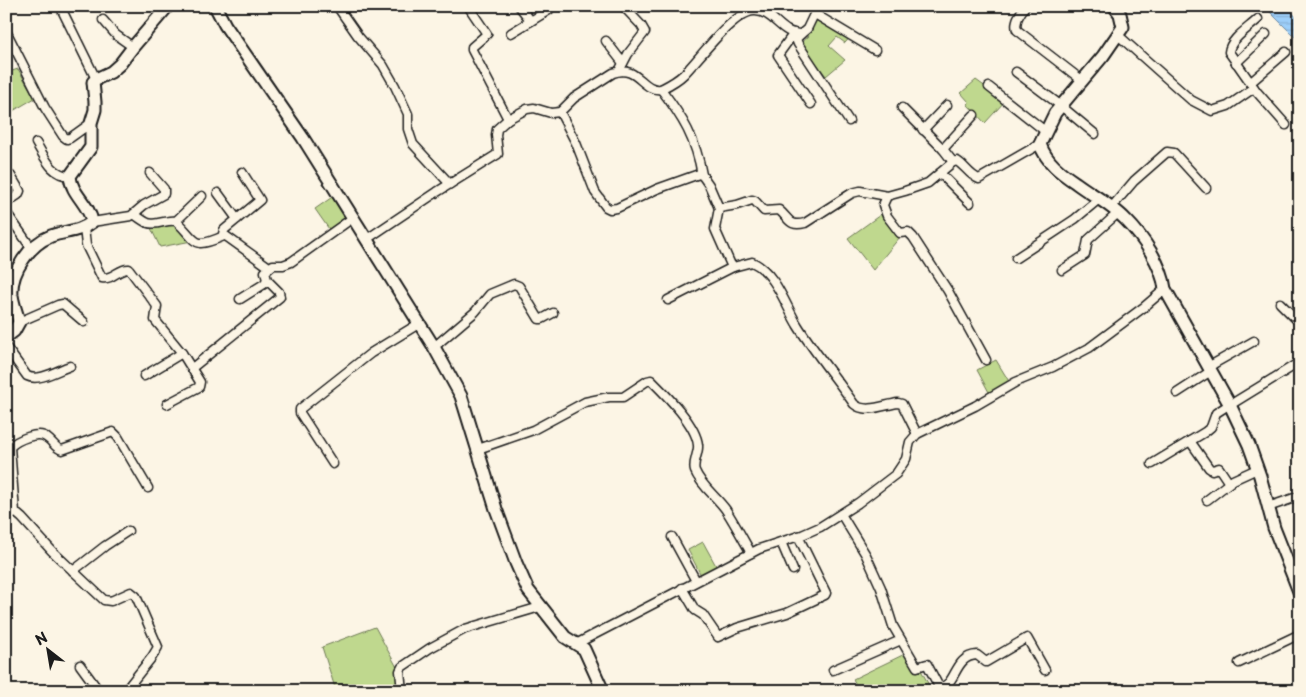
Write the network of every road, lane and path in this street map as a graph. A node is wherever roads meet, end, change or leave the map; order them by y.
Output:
1 (60, 6) edge
2 (168, 6) edge
3 (215, 6) edge
4 (337, 6) edge
5 (468, 6) edge
6 (519, 6) edge
7 (623, 6) edge
8 (1025, 6) edge
9 (1114, 6) edge
10 (549, 10) dead end
11 (817, 10) edge
12 (1258, 19) dead end
13 (103, 20) dead end
14 (531, 21) junction
15 (6, 31) edge
16 (512, 33) dead end
17 (797, 34) junction
18 (1266, 34) dead end
19 (1118, 35) junction
20 (606, 42) dead end
21 (133, 47) junction
22 (875, 50) dead end
23 (1286, 52) dead end
24 (1236, 63) junction
25 (621, 67) junction
26 (1016, 72) dead end
27 (96, 79) junction
28 (1083, 81) junction
29 (1252, 85) junction
30 (989, 86) dead end
31 (661, 90) junction
32 (811, 104) dead end
33 (947, 105) dead end
34 (1060, 105) junction
35 (902, 108) dead end
36 (560, 112) junction
37 (974, 115) dead end
38 (508, 119) junction
39 (848, 121) dead end
40 (91, 124) junction
41 (1286, 125) dead end
42 (924, 130) junction
43 (1045, 131) junction
44 (1095, 134) dead end
45 (36, 143) dead end
46 (1040, 144) junction
47 (943, 150) junction
48 (953, 162) junction
49 (242, 172) dead end
50 (6, 173) edge
51 (150, 173) dead end
52 (940, 173) junction
53 (702, 175) junction
54 (70, 176) junction
55 (450, 184) junction
56 (1206, 188) dead end
57 (218, 193) dead end
58 (202, 196) dead end
59 (888, 196) junction
60 (1099, 200) junction
61 (6, 203) edge
62 (970, 203) dead end
63 (719, 208) junction
64 (1114, 211) junction
65 (134, 214) junction
66 (354, 217) junction
67 (8, 218) edge
68 (237, 219) junction
69 (176, 221) junction
70 (88, 225) junction
71 (224, 236) junction
72 (367, 239) junction
73 (32, 249) junction
74 (1016, 258) dead end
75 (269, 267) junction
76 (732, 267) junction
77 (1062, 270) dead end
78 (266, 280) junction
79 (1165, 289) junction
80 (240, 300) dead end
81 (668, 300) dead end
82 (1280, 303) dead end
83 (553, 313) dead end
84 (19, 322) junction
85 (84, 322) dead end
86 (420, 323) junction
87 (1300, 324) edge
88 (6, 338) edge
89 (1254, 341) dead end
90 (434, 346) junction
91 (6, 347) edge
92 (182, 353) junction
93 (986, 360) dead end
94 (1300, 362) edge
95 (70, 366) dead end
96 (192, 368) junction
97 (1210, 369) junction
98 (144, 376) dead end
99 (1177, 393) dead end
100 (167, 404) dead end
101 (1230, 405) junction
102 (917, 434) junction
103 (1190, 441) junction
104 (478, 449) junction
105 (333, 464) dead end
106 (1152, 464) dead end
107 (1257, 469) junction
108 (1229, 483) junction
109 (148, 488) dead end
110 (1300, 496) edge
111 (1208, 500) dead end
112 (1268, 508) junction
113 (15, 512) junction
114 (6, 513) edge
115 (842, 514) junction
116 (128, 531) dead end
117 (798, 536) junction
118 (672, 537) dead end
119 (781, 542) junction
120 (751, 553) junction
121 (73, 570) junction
122 (793, 570) dead end
123 (696, 581) junction
124 (682, 588) junction
125 (1300, 594) edge
126 (540, 607) junction
127 (1300, 634) edge
128 (901, 640) junction
129 (576, 644) junction
130 (1239, 663) dead end
131 (80, 665) dead end
132 (834, 670) dead end
133 (1045, 670) dead end
134 (939, 689) edge
135 (99, 691) edge
136 (125, 691) edge
137 (402, 691) edge
138 (604, 691) edge

1 - 27 street
2 - 21 street
3 - 66 street
4 - 55 street
5 - 38 street
6 - 14 street
7 - 25 street
8 - 28 street
9 - 19 street
10 - 14 street
11 - 17 street
11 - 22 street
12 - 24 street
13 - 21 street
14 - 16 street
15 - 40 street
17 - 31 street
17 - 32 street
17 - 39 street
18 - 24 street
19 - 28 street
19 - 29 street
20 - 25 street
21 - 27 street
23 - 29 street
24 - 29 street
25 - 31 street
25 - 36 street
26 - 34 street
27 - 40 street
28 - 34 street
29 - 41 street
30 - 43 street
31 - 53 street
33 - 42 street
34 - 43 street
34 - 44 street
35 - 42 street
36 - 38 street
36 - 53 street
37 - 47 street
38 - 55 street
40 - 54 street
42 - 47 street
43 - 46 street
45 - 54 street
46 - 48 street
46 - 60 street
47 - 48 street
48 - 52 street
49 - 68 street
50 - 61 street
51 - 65 street
52 - 59 street
52 - 62 street
53 - 63 street
54 - 70 street
55 - 72 street
56 - 64 street
57 - 68 street
58 - 69 street
59 - 63 street
59 - 93 street
60 - 64 street
60 - 74 street
63 - 76 street
64 - 77 street
64 - 79 street
65 - 69 street
65 - 70 street
66 - 72 street
66 - 75 street
67 - 73 street
68 - 71 street
69 - 71 street
70 - 73 street
70 - 92 street
71 - 75 street
72 - 86 street
73 - 84 street
75 - 78 street
76 - 81 street
76 - 102 street
78 - 80 street
78 - 96 street
79 - 97 street
79 - 102 street
82 - 87 street
83 - 90 street
84 - 85 street
84 - 88 street
86 - 90 street
86 - 105 street
89 - 97 street
90 - 104 street
91 - 95 street
92 - 96 street
92 - 98 street
94 - 101 street
96 - 100 street
97 - 99 street
97 - 101 street
101 - 103 street
101 - 107 street
102 - 115 street
103 - 106 street
103 - 108 street
104 - 120 street
104 - 126 street
107 - 108 street
107 - 112 street
108 - 111 street
109 - 113 street
110 - 112 street
112 - 125 street
113 - 114 street
113 - 121 street
115 - 117 street
115 - 128 street
116 - 121 street
117 - 119 street
117 - 124 street
118 - 123 street
119 - 120 street
119 - 122 street
120 - 123 street
121 - 136 street
123 - 124 street
124 - 129 street
126 - 129 street
126 - 137 street
127 - 130 street
128 - 132 street
128 - 134 street
129 - 138 street
131 - 135 street
133 - 134 street

